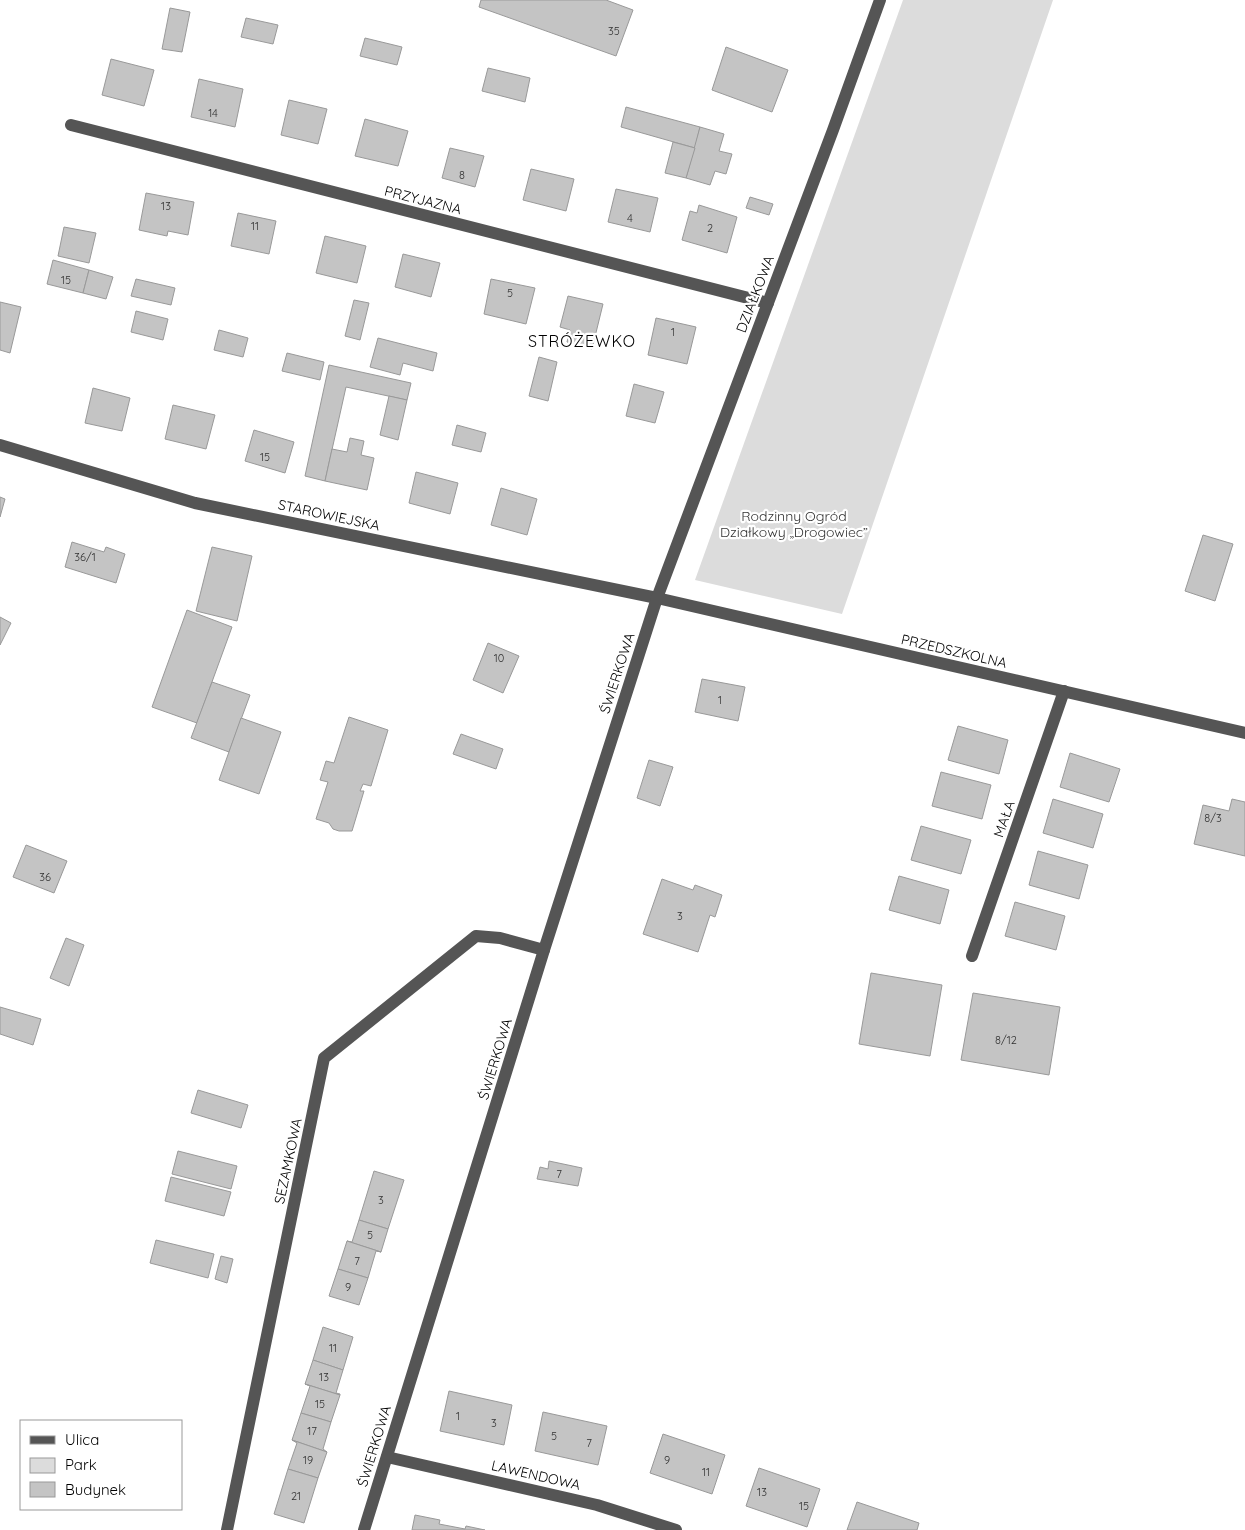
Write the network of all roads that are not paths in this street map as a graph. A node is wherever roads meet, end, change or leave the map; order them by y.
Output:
1 (880, 0) edge
2 (71, 125) dead end
3 (768, 303) junction
4 (0, 445) edge
5 (656, 598) junction
6 (1064, 691) junction
7 (1245, 733) edge
8 (544, 950) junction
9 (972, 956) dead end
10 (387, 1457) junction
11 (227, 1530) edge
12 (364, 1530) edge
13 (676, 1530) edge

1 - 3 street, DZIAŁKOWA
2 - 3 street, PRZYJAZNA
3 - 5 street, DZIAŁKOWA
4 - 5 street, STAROWIEJSKA
5 - 6 street, PRZEDSZKOLNA
5 - 8 street, ŚWIERKOWA
6 - 7 street, PRZEDSZKOLNA
6 - 9 street, MAŁA
8 - 10 street, ŚWIERKOWA
8 - 11 street, SEZAMKOWA
10 - 12 street, ŚWIERKOWA
10 - 13 street, LAWENDOWA

